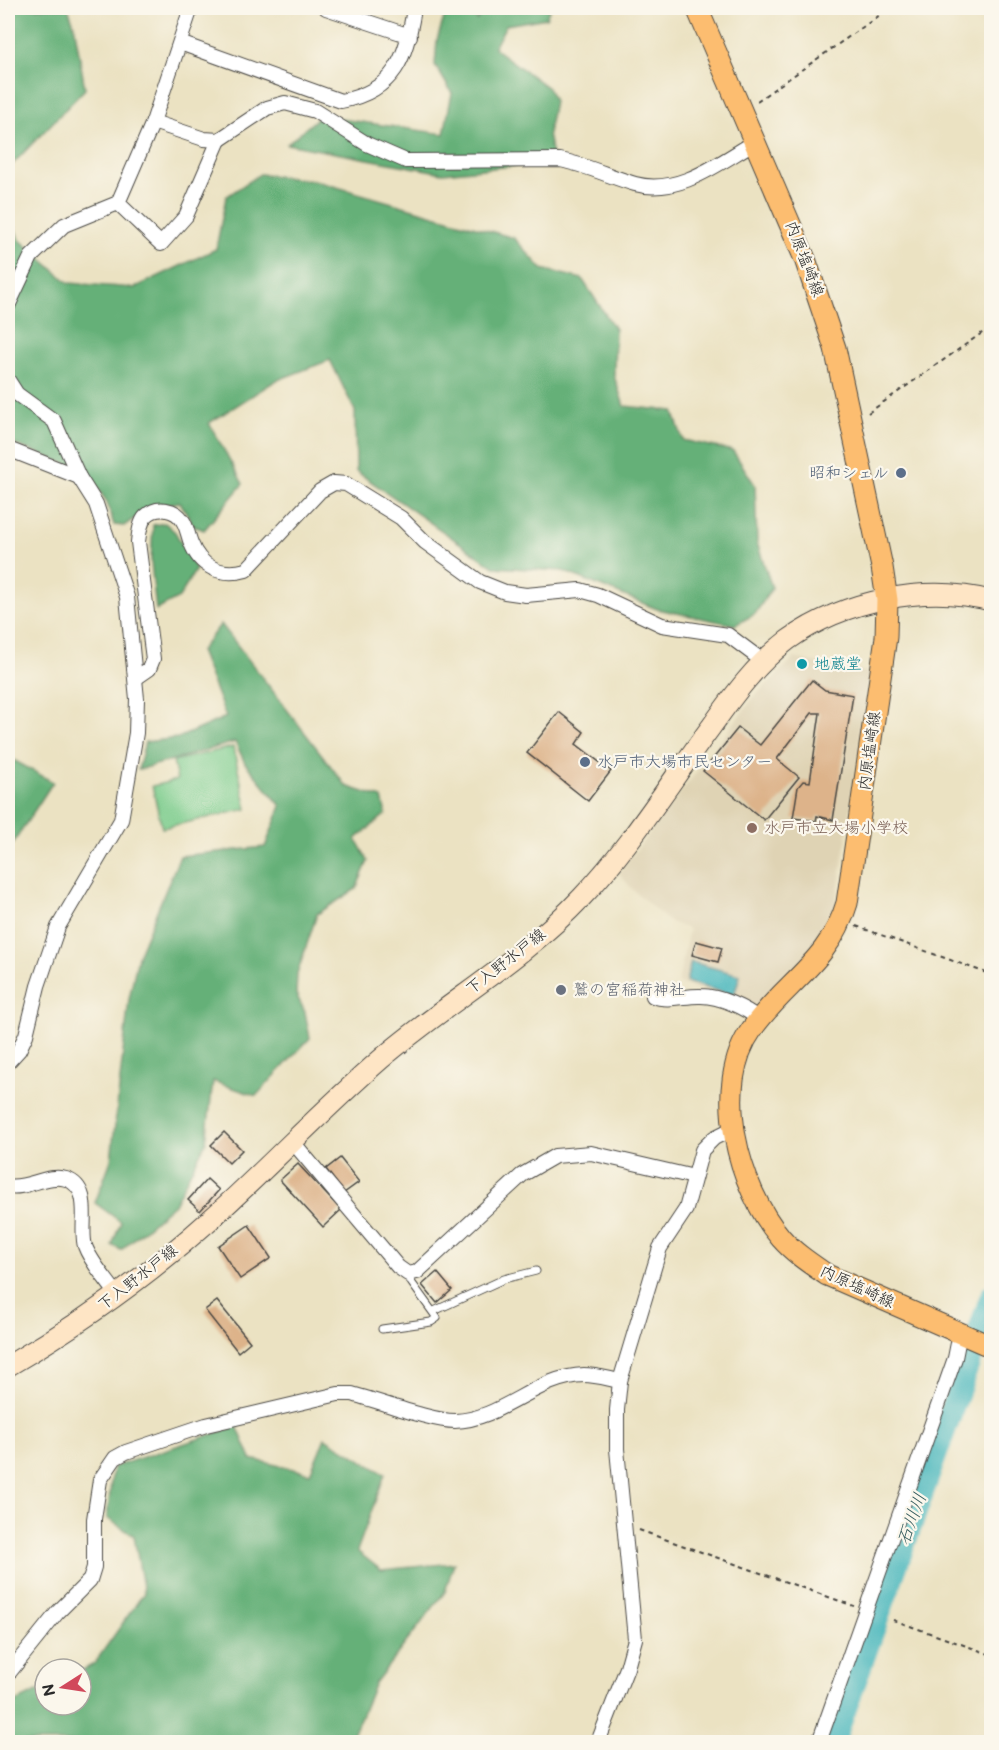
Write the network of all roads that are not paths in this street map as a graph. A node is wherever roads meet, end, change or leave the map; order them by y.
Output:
1 (192, 8) edge
2 (326, 8) edge
3 (414, 8) edge
4 (697, 8) edge
5 (410, 36) junction
6 (180, 44) junction
7 (153, 122) junction
8 (219, 140) junction
9 (755, 142) junction
10 (118, 203) junction
11 (8, 306) edge
12 (8, 380) edge
13 (8, 449) edge
14 (79, 477) junction
15 (887, 600) junction
16 (992, 602) edge
17 (764, 662) junction
18 (136, 678) junction
19 (653, 996) dead end
20 (759, 1019) junction
21 (8, 1062) edge
22 (734, 1128) junction
23 (292, 1141) junction
24 (694, 1177) junction
25 (8, 1186) edge
26 (536, 1271) dead end
27 (408, 1274) junction
28 (118, 1296) junction
29 (435, 1311) junction
30 (382, 1329) dead end
31 (975, 1340) edge
32 (8, 1366) edge
33 (620, 1381) junction
34 (8, 1674) edge
35 (598, 1743) edge
36 (819, 1743) edge

1 - 6 street
2 - 5 street
3 - 5 street
4 - 9 main road, 内原塩崎線
5 - 6 street
6 - 7 street
7 - 8 street
7 - 10 street
8 - 9 street
8 - 10 street
9 - 15 main road, 内原塩崎線
10 - 11 street
12 - 14 street
13 - 14 street
14 - 18 street
15 - 16 main road, 下入野水戸線
15 - 17 main road, 下入野水戸線
15 - 20 main road, 内原塩崎線
17 - 18 street
17 - 23 main road, 下入野水戸線
18 - 21 street
19 - 20 street
20 - 22 main road, 内原塩崎線
22 - 24 street
22 - 31 main road, 内原塩崎線
23 - 27 street
23 - 28 main road, 下入野水戸線
24 - 27 street
24 - 33 street
25 - 28 street
26 - 29 lane
27 - 29 lane
28 - 32 main road, 下入野水戸線
29 - 30 lane
31 - 36 street
33 - 34 street
33 - 35 street

